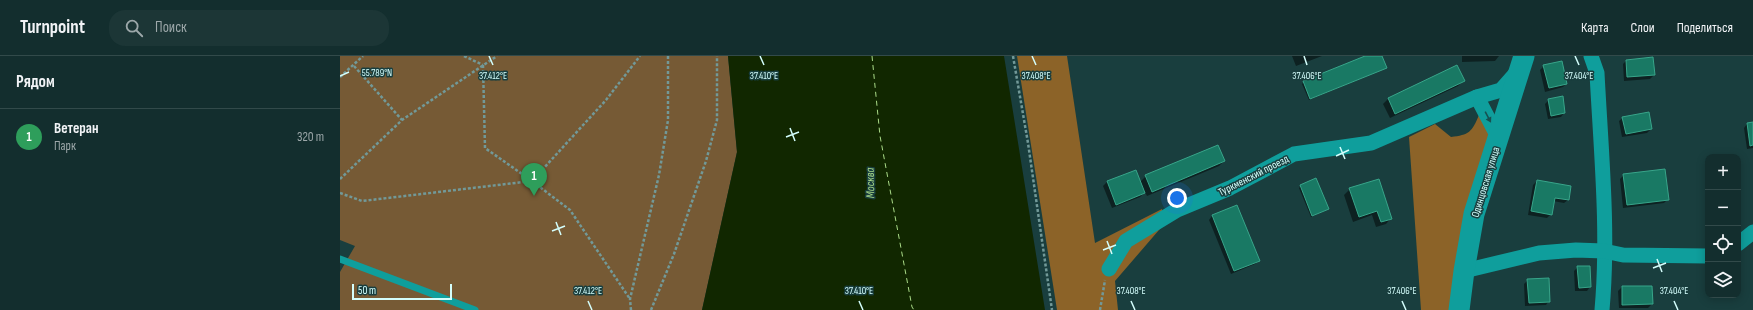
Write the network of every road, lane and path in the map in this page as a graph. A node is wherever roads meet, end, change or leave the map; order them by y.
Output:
1 (363, 56) edge
2 (464, 56) edge
3 (497, 56) edge
4 (640, 56) edge
5 (668, 56) edge
6 (718, 56) edge
7 (1013, 56) edge
8 (1591, 56) edge
9 (1522, 61) edge
10 (483, 65) junction
11 (354, 66) junction
12 (340, 75) edge
13 (1477, 97) junction
14 (402, 120) junction
15 (1498, 137) junction
16 (340, 179) edge
17 (532, 181) junction
18 (340, 193) edge
19 (1753, 232) edge
20 (1741, 242) edge
21 (1604, 251) junction
22 (1705, 256) edge
23 (340, 259) edge
24 (1109, 269) joint
25 (1464, 271) junction
26 (630, 299) junction
27 (475, 310) edge
28 (631, 310) edge
29 (651, 310) edge
30 (1052, 310) edge
31 (1100, 310) edge
32 (1459, 310) edge
33 (1602, 310) edge

1 - 11 path
2 - 10 path
3 - 10 path
4 - 17 path
5 - 26 path
6 - 29 path
7 - 30 path
8 - 21 street
9 - 13 street, Туркменский проезд
9 - 15 street, Одинцовская улица
10 - 14 path
10 - 17 path
11 - 12 path
11 - 14 path
13 -> 15 street
13 - 24 street, Туркменский проезд
14 - 16 path
15 - 25 street, Одинцовская улица
17 - 18 path
17 - 26 path
19 - 20 street
21 - 22 street
21 - 25 street
21 - 33 street
23 - 27 lane
24 - 31 path
25 - 32 street, Одинцовская улица
26 - 28 path

